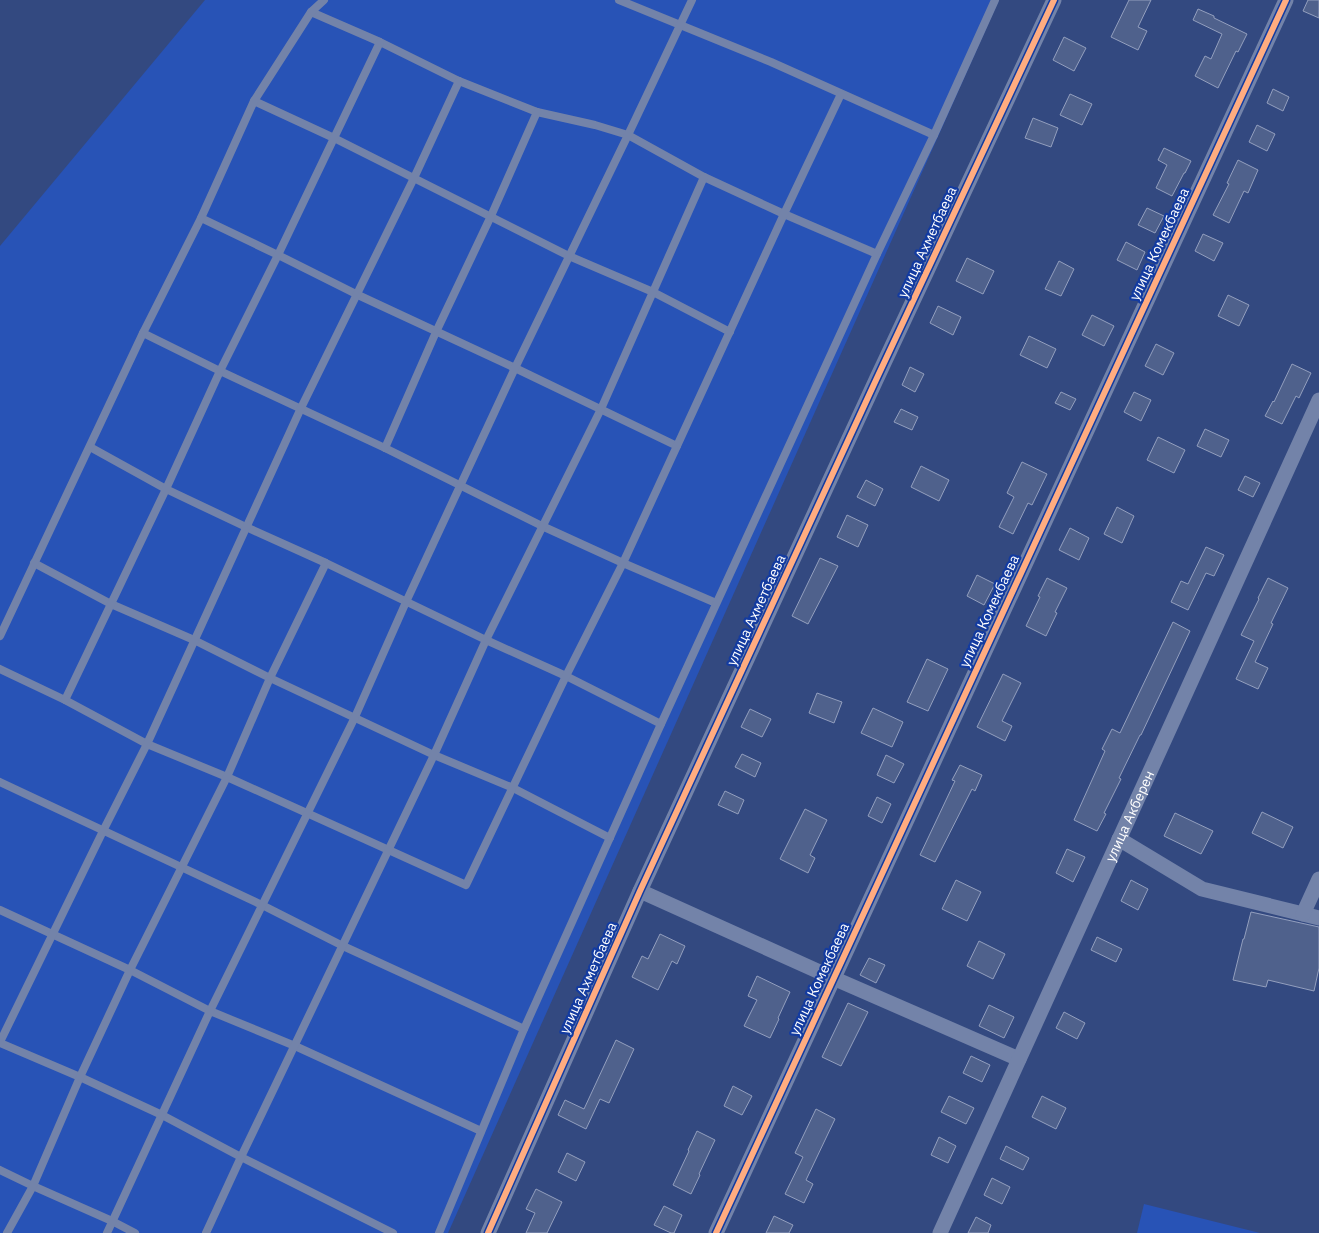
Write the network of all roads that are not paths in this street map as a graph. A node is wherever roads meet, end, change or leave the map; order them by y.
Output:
1 (324, 0) edge
2 (619, 0) edge
3 (692, 0) edge
4 (995, 0) edge
5 (1054, 0) edge
6 (1286, 0) edge
7 (311, 12) junction
8 (680, 25) junction
9 (380, 42) junction
10 (459, 81) junction
11 (841, 94) junction
12 (254, 101) junction
13 (537, 112) junction
14 (628, 135) junction
15 (934, 135) junction
16 (334, 138) junction
17 (704, 177) junction
18 (414, 178) junction
19 (784, 214) junction
20 (491, 216) junction
21 (201, 218) junction
22 (877, 254) junction
23 (278, 255) junction
24 (569, 256) junction
25 (653, 292) junction
26 (358, 295) junction
27 (436, 332) junction
28 (730, 332) junction
29 (143, 333) junction
30 (515, 368) junction
31 (220, 371) junction
32 (1319, 400) edge
33 (301, 408) junction
34 (601, 409) junction
35 (677, 446) junction
36 (90, 447) junction
37 (385, 448) junction
38 (460, 485) junction
39 (166, 489) junction
40 (542, 526) junction
41 (246, 527) junction
42 (34, 563) junction
43 (326, 563) junction
44 (623, 563) junction
45 (406, 602) junction
46 (716, 602) junction
47 (111, 604) junction
48 (0, 636) edge
49 (194, 640) junction
50 (486, 640) junction
51 (0, 669) edge
52 (566, 676) junction
53 (270, 678) junction
54 (65, 700) junction
55 (355, 717) junction
56 (661, 724) junction
57 (147, 744) junction
58 (434, 755) junction
59 (227, 777) junction
60 (0, 782) edge
61 (513, 788) junction
62 (307, 813) junction
63 (103, 831) junction
64 (610, 838) junction
65 (1119, 839) junction
66 (388, 851) junction
67 (182, 867) junction
68 (1319, 879) edge
69 (640, 891) junction
70 (262, 906) junction
71 (0, 910) edge
72 (1303, 914) junction
73 (1319, 918) edge
74 (52, 935) junction
75 (343, 946) junction
76 (130, 970) junction
77 (833, 978) junction
78 (210, 1011) junction
79 (524, 1030) junction
80 (0, 1043) edge
81 (295, 1046) junction
82 (1019, 1059) junction
83 (80, 1077) junction
84 (162, 1114) junction
85 (481, 1132) junction
86 (241, 1156) junction
87 (0, 1170) edge
88 (33, 1186) junction
89 (112, 1220) junction
90 (7, 1233) edge
91 (106, 1233) edge
92 (135, 1233) edge
93 (206, 1233) edge
94 (393, 1233) edge
95 (439, 1233) edge
96 (488, 1233) edge
97 (716, 1233) edge
98 (940, 1233) edge

1 - 7 lane
2 - 8 lane
3 - 8 lane
4 - 15 lane
5 - 69 street, улица Ахметбаева
6 - 77 street, улица Комекбаева
7 - 9 lane
7 - 12 lane
8 - 11 lane
8 - 14 lane
9 - 10 lane
9 - 16 lane
10 - 13 lane
10 - 18 lane
11 - 15 lane
11 - 19 lane
12 - 16 lane
12 - 21 lane
13 - 14 lane
13 - 20 lane
14 - 17 lane
14 - 24 lane
15 - 22 lane
16 - 18 lane
16 - 23 lane
17 - 19 lane
17 - 25 lane
18 - 20 lane
18 - 26 lane
19 - 22 lane
19 - 28 lane
20 - 24 lane
20 - 27 lane
21 - 23 lane
21 - 29 lane
22 - 46 lane
23 - 26 lane
23 - 31 lane
24 - 25 lane
24 - 30 lane
25 - 28 lane
25 - 34 lane
26 - 27 lane
26 - 33 lane
27 - 30 lane
27 - 37 lane
28 - 35 lane
29 - 31 lane
29 - 36 lane
30 - 34 lane
30 - 38 lane
31 - 33 lane
31 - 39 lane
32 - 65 street, улица Акберен
33 - 37 lane
33 - 41 lane
34 - 35 lane
34 - 40 lane
35 - 44 lane
36 - 39 lane
36 - 42 lane
37 - 38 lane
38 - 40 lane
38 - 45 lane
39 - 41 lane
39 - 47 lane
40 - 44 lane
40 - 50 lane
41 - 43 lane
41 - 49 lane
42 - 47 lane
42 - 48 lane
43 - 45 lane
43 - 53 lane
44 - 46 lane
44 - 52 lane
45 - 50 lane
45 - 55 lane
46 - 56 lane
47 - 49 lane
47 - 54 lane
49 - 53 lane
49 - 57 lane
50 - 52 lane
50 - 58 lane
51 - 54 lane
52 - 56 lane
52 - 61 lane
53 - 55 lane
53 - 59 lane
54 - 57 lane
55 - 58 lane
55 - 62 lane
56 - 64 lane
57 - 59 lane
57 - 63 lane
58 - 61 lane
58 - 66 lane
59 - 62 lane
59 - 67 lane
60 - 63 lane
61 - 64 lane
61 - 66 lane
62 - 66 lane
62 - 70 lane
63 - 67 lane
63 - 74 lane
64 - 79 lane
65 - 72 street
65 - 82 street, улица Акберен
66 - 75 lane
67 - 70 lane
67 - 76 lane
68 - 72 street
69 - 77 street
69 - 96 street, улица Ахметбаева
70 - 75 lane
70 - 78 lane
71 - 74 lane
72 - 73 street
74 - 76 lane
74 - 80 lane
75 - 79 lane
75 - 81 lane
76 - 78 lane
76 - 83 lane
77 - 82 street
77 - 97 street, улица Комекбаева
78 - 81 lane
78 - 84 lane
79 - 85 lane
80 - 83 lane
81 - 85 lane
81 - 86 lane
82 - 98 street, улица Акберен
83 - 84 lane
83 - 88 lane
84 - 86 lane
84 - 89 lane
85 - 95 lane
86 - 93 lane
86 - 94 lane
87 - 88 lane
88 - 89 lane
88 - 90 lane
89 - 91 lane
89 - 92 lane

